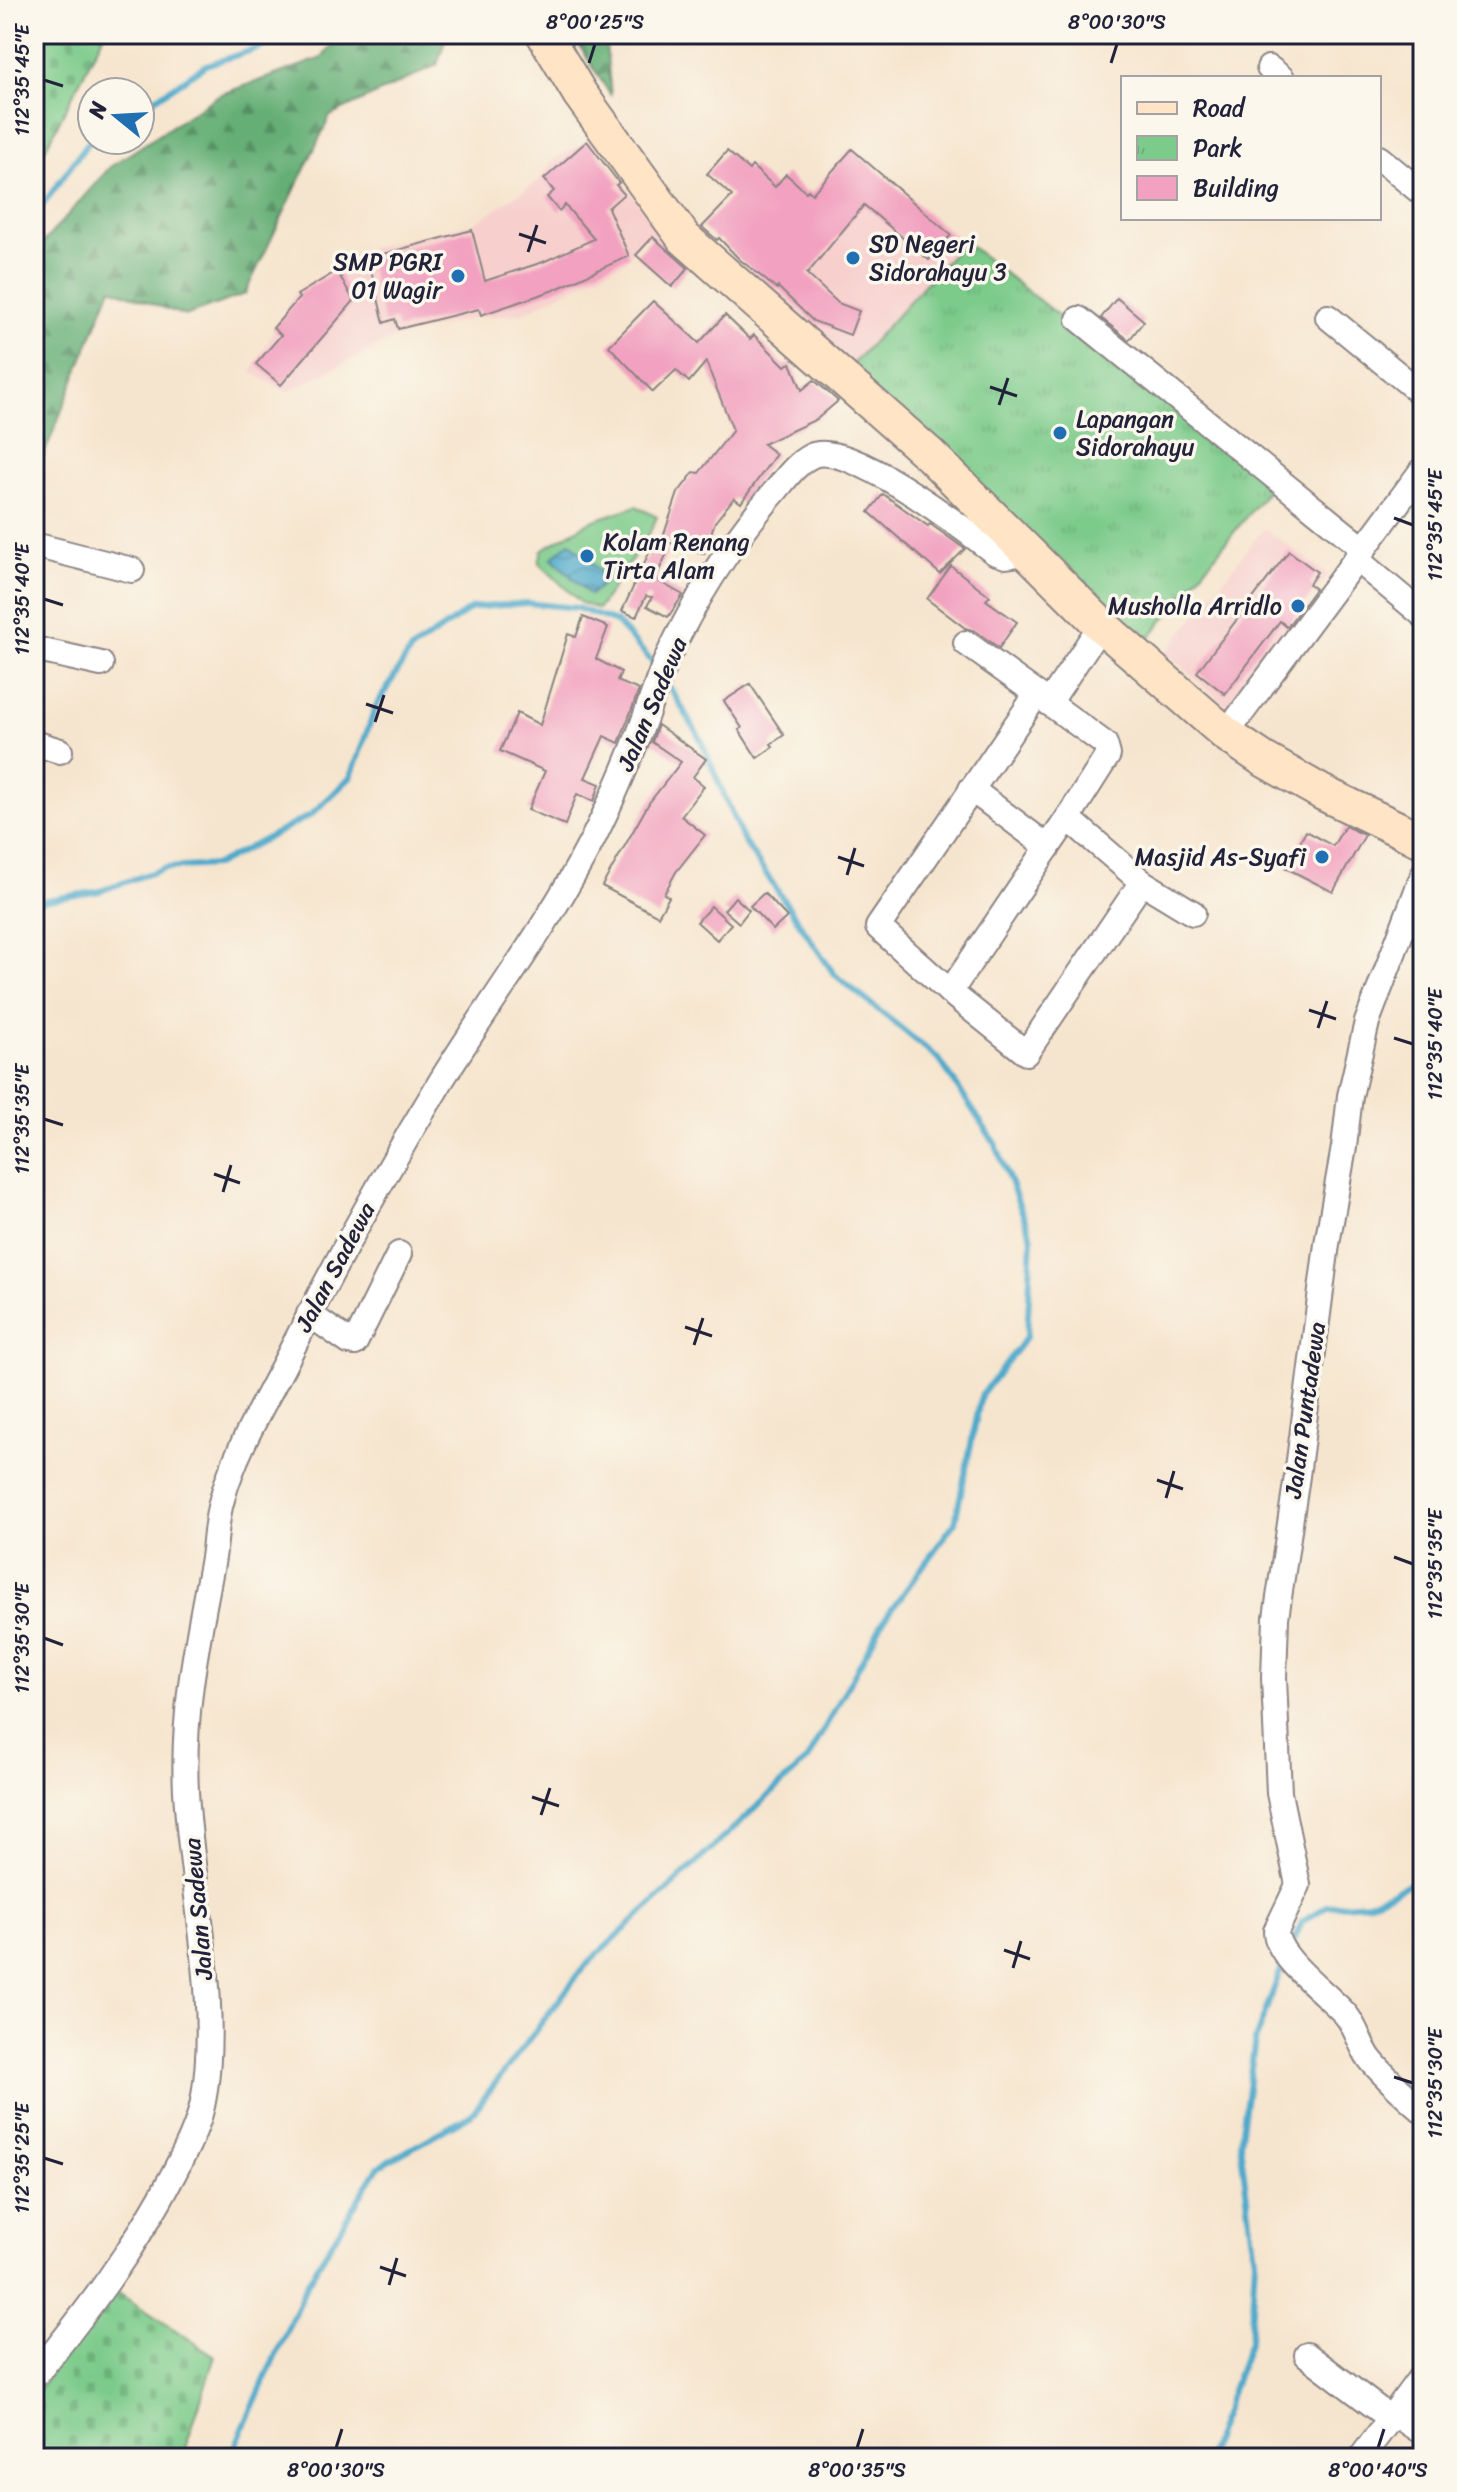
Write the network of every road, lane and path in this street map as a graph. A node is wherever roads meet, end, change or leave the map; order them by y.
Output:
1 (544, 34) edge
2 (1381, 160) edge
3 (1423, 194) edge
4 (1328, 317) dead end
5 (1079, 319) dead end
6 (1423, 395) edge
7 (1423, 469) edge
8 (34, 545) edge
9 (1026, 553) junction
10 (1360, 554) junction
11 (132, 570) dead end
12 (1423, 615) edge
13 (1101, 625) junction
14 (966, 643) dead end
15 (34, 649) edge
16 (101, 664) dead end
17 (1043, 699) junction
18 (1226, 734) junction
19 (34, 743) edge
20 (60, 751) dead end
21 (971, 789) junction
22 (1068, 818) junction
23 (1423, 841) edge
24 (1048, 847) junction
25 (1423, 875) edge
26 (1142, 882) junction
27 (1193, 913) dead end
28 (950, 992) junction
29 (399, 1254) dead end
30 (309, 1314) junction
31 (1423, 2111) edge
32 (1307, 2355) dead end
33 (1423, 2374) edge
34 (34, 2377) edge
35 (1392, 2416) junction
36 (1423, 2433) edge
37 (1361, 2458) edge

1 - 9 main road
2 - 3 street
4 - 6 street
5 - 10 street
7 - 10 street
8 - 11 street
9 - 13 main road
9 - 30 street, Jalan Sadewa
10 - 12 street
10 - 18 street
13 - 17 street
13 - 18 main road
14 - 17 street
15 - 16 street
17 - 21 street
17 - 22 street
18 - 23 main road
19 - 20 street
21 - 24 street
21 - 28 street
22 - 24 street
22 - 26 street
24 - 28 street
25 - 31 street, Jalan Puntadewa
26 - 27 street
26 - 28 street
29 - 30 street
30 - 34 street, Jalan Sadewa
32 - 35 street
33 - 35 street
35 - 36 street
35 - 37 street

